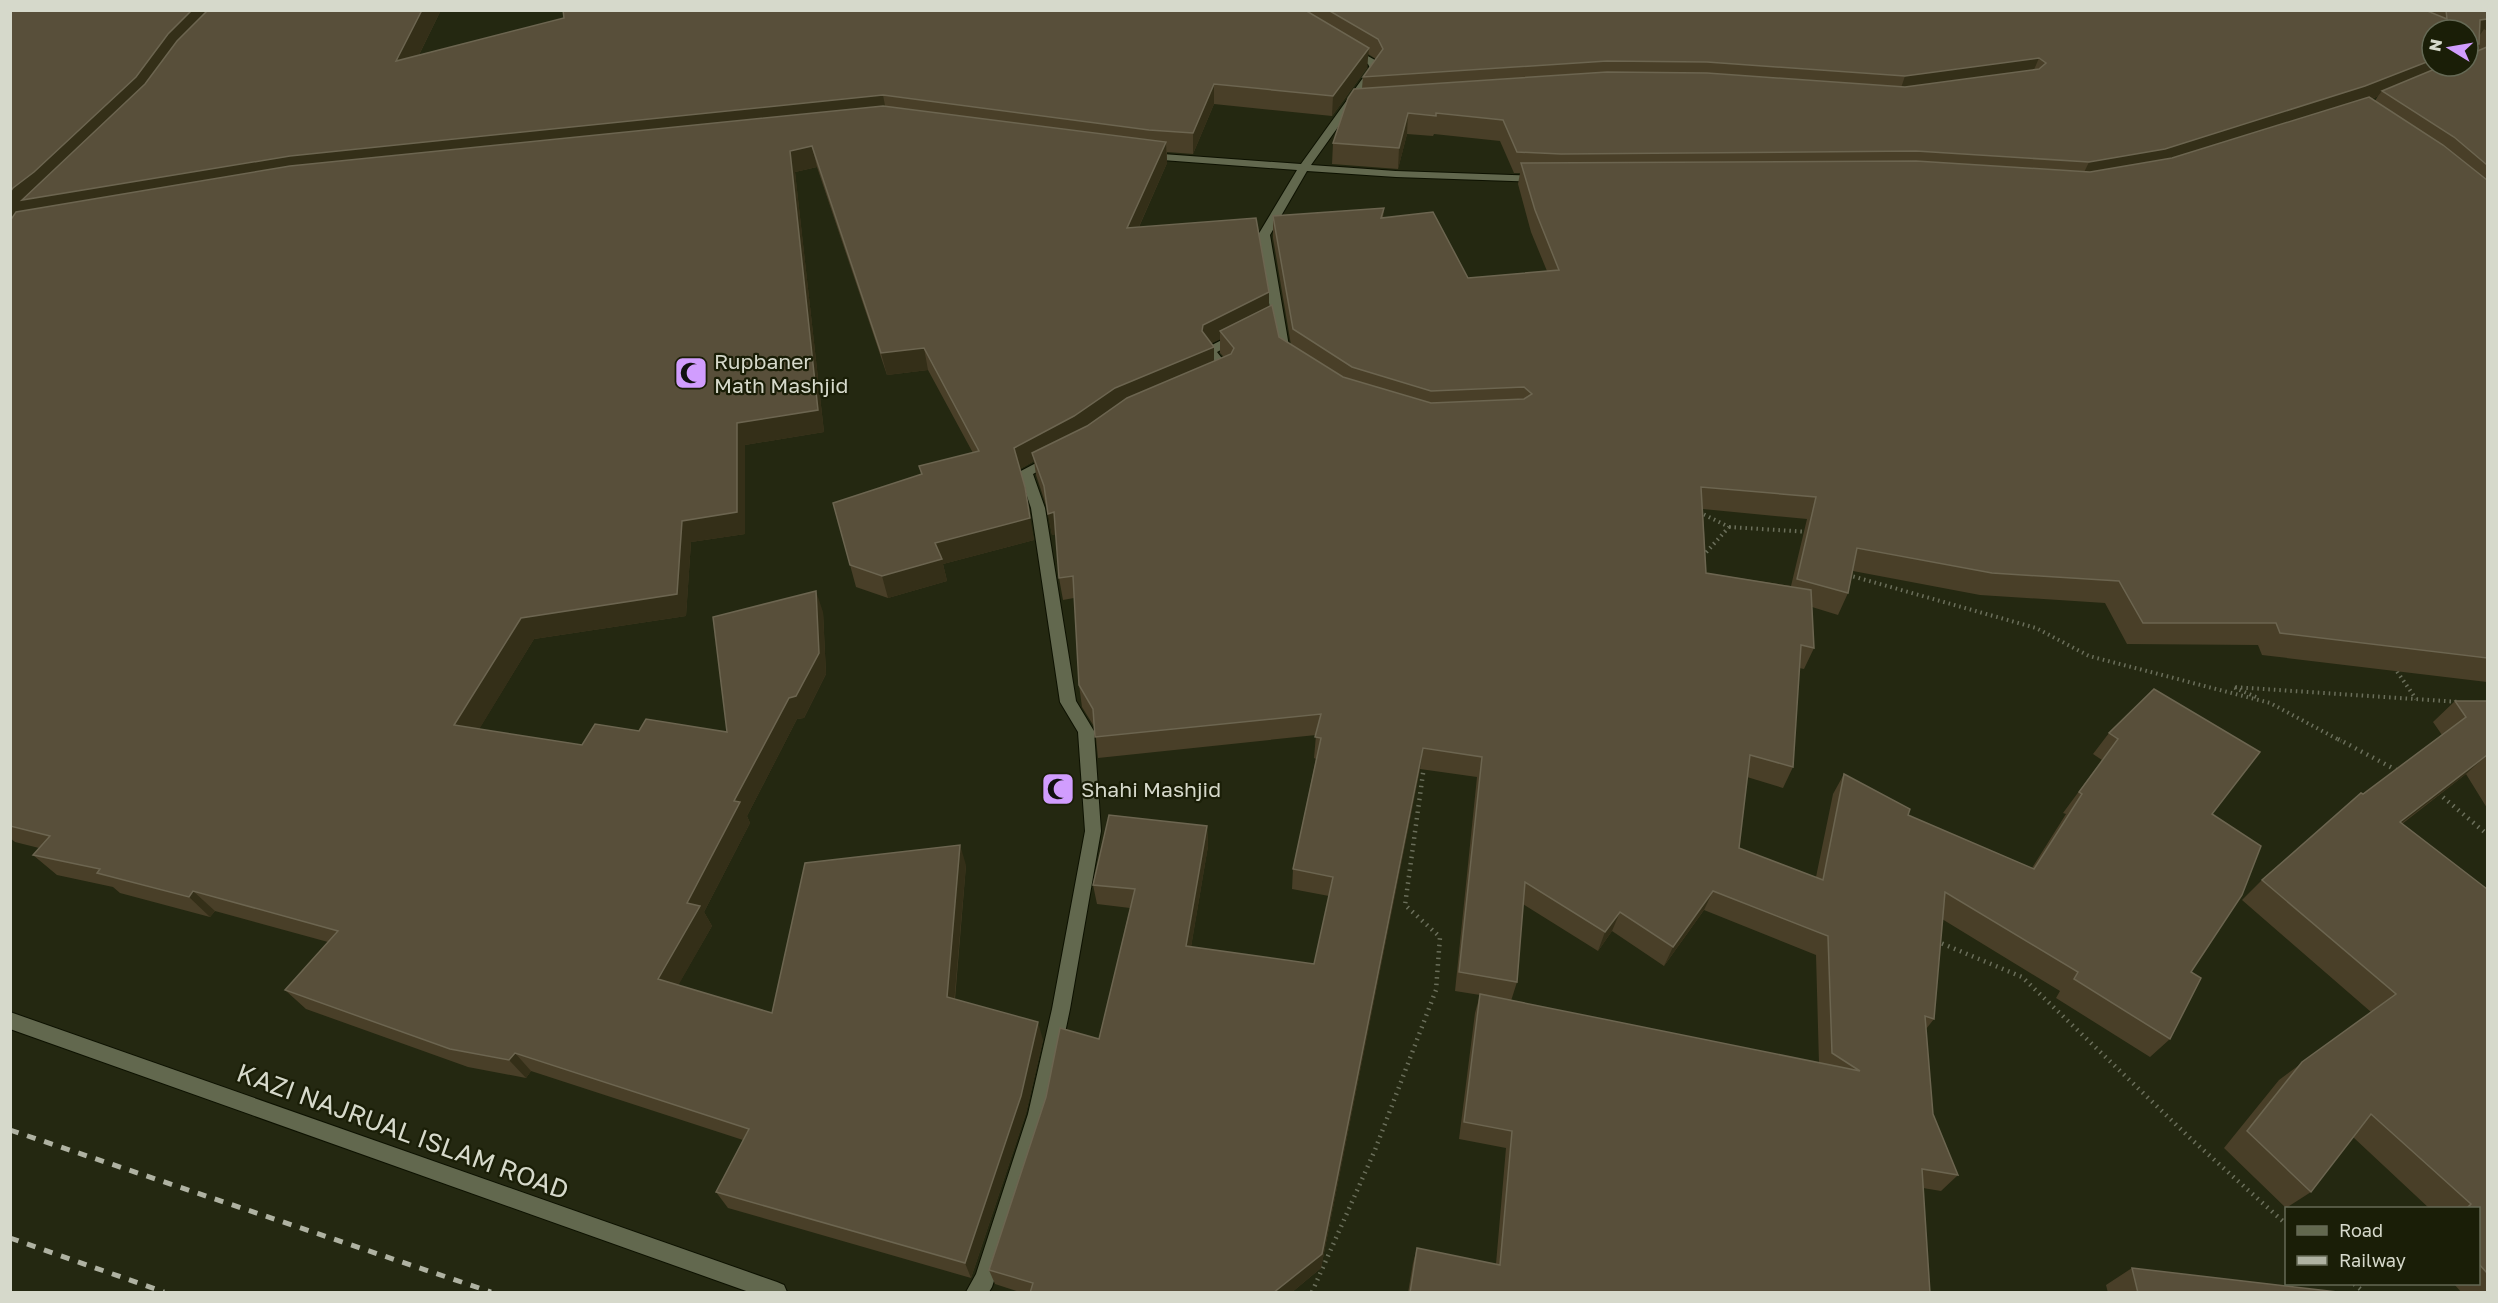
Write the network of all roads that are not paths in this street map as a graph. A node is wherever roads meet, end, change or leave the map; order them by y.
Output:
1 (1336, 41) edge
2 (1368, 103) edge
3 (1347, 104) junction
4 (1139, 154) edge
5 (1304, 167) junction
6 (1545, 180) edge
7 (1278, 316) junction
8 (1302, 366) edge
9 (1207, 379) edge
10 (1064, 453) edge
11 (10, 1020) edge
12 (777, 1293) edge
13 (976, 1293) edge

1 - 3 street
2 - 3 street
3 - 5 street
4 - 5 street
5 - 6 street
5 - 7 street
7 - 8 street
7 - 9 street
10 - 13 street
11 - 12 street, KAZI NAJRUAL ISLAM ROAD

